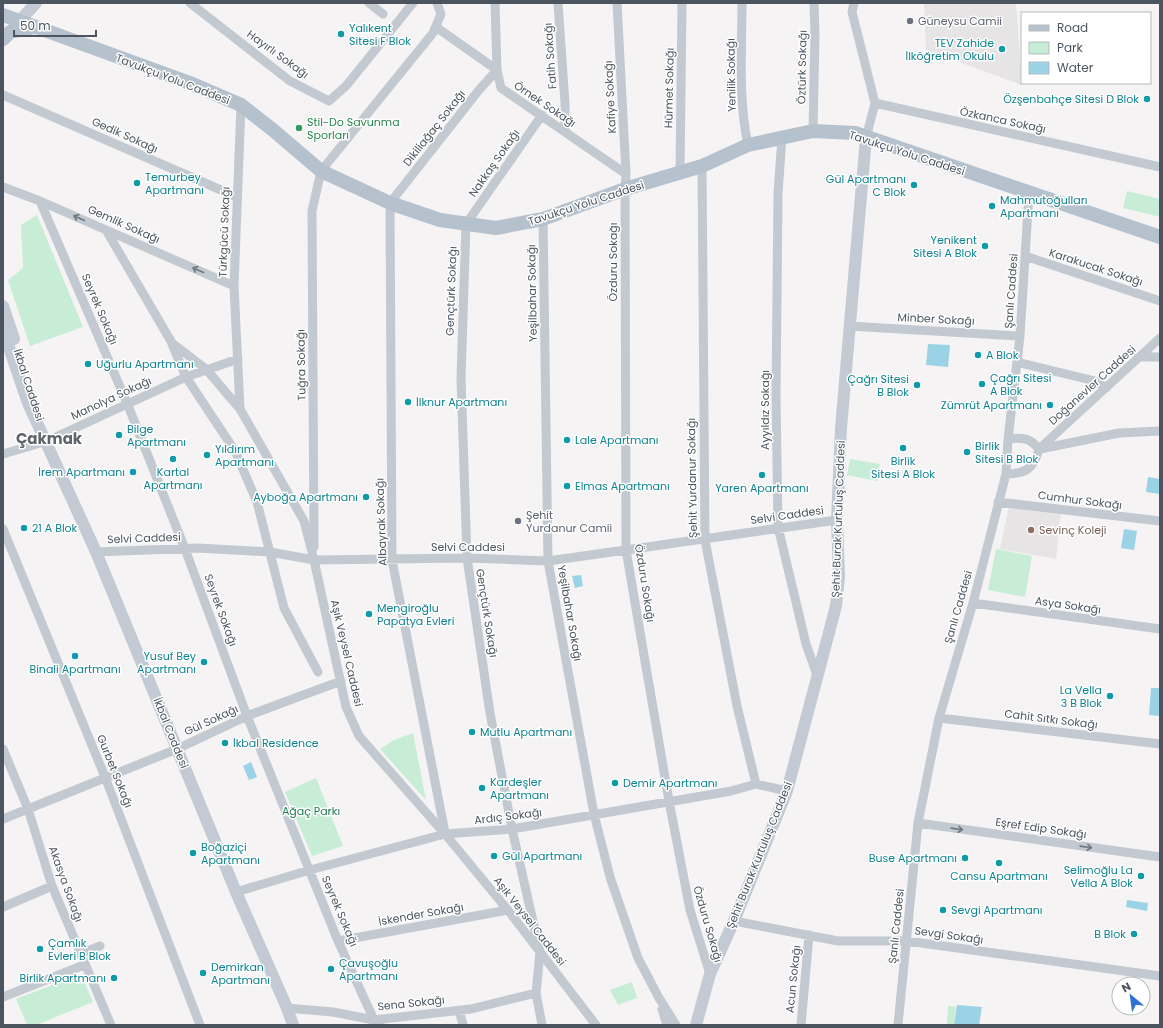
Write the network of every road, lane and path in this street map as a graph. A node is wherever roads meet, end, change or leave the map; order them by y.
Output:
1 (36, 3) edge
2 (190, 3) edge
3 (369, 3) edge
4 (413, 3) edge
5 (437, 3) edge
6 (495, 3) edge
7 (558, 3) edge
8 (617, 3) edge
9 (682, 3) edge
10 (742, 3) edge
11 (814, 3) edge
12 (854, 3) edge
13 (383, 14) dead end
14 (3, 15) edge
15 (19, 20) junction
16 (36, 27) junction
17 (436, 27) junction
18 (7, 36) edge
19 (497, 70) junction
20 (3, 95) edge
21 (875, 103) junction
22 (240, 105) junction
23 (542, 115) junction
24 (813, 131) junction
25 (565, 132) junction
26 (782, 137) junction
27 (866, 138) junction
28 (748, 145) junction
29 (702, 166) junction
30 (1160, 166) edge
31 (321, 171) junction
32 (680, 173) junction
33 (626, 174) junction
34 (3, 187) edge
35 (625, 189) junction
36 (1030, 194) junction
37 (237, 197) junction
38 (40, 201) junction
39 (390, 203) junction
40 (543, 219) junction
41 (466, 224) junction
42 (106, 230) junction
43 (1160, 237) edge
44 (1025, 256) junction
45 (234, 286) junction
46 (1160, 301) edge
47 (3, 306) edge
48 (849, 326) junction
49 (3, 330) edge
50 (1020, 336) junction
51 (1160, 338) edge
52 (172, 343) junction
53 (1141, 357) junction
54 (1160, 357) edge
55 (238, 359) junction
56 (1017, 362) junction
57 (206, 369) junction
58 (186, 377) junction
59 (1106, 388) junction
60 (127, 403) junction
61 (240, 409) junction
62 (1160, 431) edge
63 (1008, 439) junction
64 (47, 441) junction
65 (1039, 449) junction
66 (3, 454) edge
67 (1006, 474) junction
68 (998, 502) junction
69 (836, 520) junction
70 (1160, 521) edge
71 (778, 527) junction
72 (3, 529) edge
73 (705, 540) junction
74 (185, 548) junction
75 (626, 550) junction
76 (96, 552) junction
77 (270, 552) junction
78 (467, 558) junction
79 (314, 560) junction
80 (392, 560) junction
81 (548, 561) junction
82 (973, 604) junction
83 (1160, 629) edge
84 (318, 672) dead end
85 (818, 678) junction
86 (341, 681) junction
87 (247, 716) junction
88 (939, 718) junction
89 (1160, 744) edge
90 (177, 749) junction
91 (3, 750) edge
92 (105, 777) junction
93 (756, 784) junction
94 (787, 791) junction
95 (669, 800) junction
96 (28, 809) junction
97 (594, 814) junction
98 (3, 819) edge
99 (918, 823) junction
100 (512, 829) junction
101 (445, 834) junction
102 (1160, 857) edge
103 (310, 870) junction
104 (52, 886) junction
105 (236, 892) junction
106 (3, 907) edge
107 (508, 910) junction
108 (734, 921) junction
109 (809, 935) junction
110 (338, 941) junction
111 (907, 941) junction
112 (100, 946) dead end
113 (540, 952) junction
114 (80, 954) junction
115 (84, 964) junction
116 (710, 974) junction
117 (1160, 976) edge
118 (536, 993) junction
119 (3, 997) edge
120 (659, 998) junction
121 (287, 1008) junction
122 (459, 1010) junction
123 (378, 1022) edge
124 (696, 1024) edge
125 (111, 1025) edge
126 (200, 1025) edge
127 (293, 1025) edge
128 (462, 1025) edge
129 (542, 1025) edge
130 (596, 1025) edge
131 (667, 1025) edge
132 (676, 1025) edge
133 (800, 1025) edge
134 (898, 1025) edge

1 - 15 street
2 - 4 street, Hayırlı Sokağı
3 - 13 street
5 - 17 street
6 - 19 street, Örnek Sokağı
7 - 25 street, Fatih Sokağı
8 - 33 street, Kafiye Sokağı
9 - 32 street, Hürmet Sokağı
10 - 28 street, Yenilik Sokağı
11 - 24 street, Öztürk Sokağı
12 - 21 street
14 - 15 main road, Tavukçu Yolu Caddesi
15 - 16 main road, Tavukçu Yolu Caddesi
15 - 18 street
16 - 18 main road
16 - 22 main road, Tavukçu Yolu Caddesi
17 - 19 street
17 - 31 street
19 - 23 street, Örnek Sokağı
19 - 39 street, Dikiliağaç Sokağı
20 - 37 street, Gedik Sokağı
21 - 27 street
21 - 30 street, Özkanca Sokağı
22 - 31 main road, Tavukçu Yolu Caddesi
22 - 37 street, Türkgücü Sokağı
23 - 25 street, Örnek Sokağı
23 - 41 street, Nakkaş Sokağı
24 - 26 main road, Tavukçu Yolu Caddesi
24 - 27 main road, Tavukçu Yolu Caddesi
25 - 33 street, Örnek Sokağı
26 - 28 main road, Tavukçu Yolu Caddesi
26 - 71 street, Ayyıldız Sokağı
27 - 36 main road, Tavukçu Yolu Caddesi
27 - 48 street, Şehit Burak Kurtuluş Caddesi
28 - 29 main road, Tavukçu Yolu Caddesi
29 - 32 main road, Tavukçu Yolu Caddesi
29 - 73 street, Şehit Yurdanur Sokağı
31 - 39 main road, Tavukçu Yolu Caddesi
31 - 79 street, Tuğra Sokağı
32 - 35 main road, Tavukçu Yolu Caddesi
33 - 35 street, Kafiye Sokağı
34 - 38 street, Gemlik Sokağı
35 - 40 main road, Tavukçu Yolu Caddesi
35 - 75 street, Özduru Sokağı
36 - 43 main road, Tavukçu Yolu Caddesi
36 - 44 street, Şanlı Caddesi
37 - 45 street, Türkgücü Sokağı
42 -> 38 street, Gemlik Sokağı
38 - 60 street, Seyrek Sokağı
39 - 41 main road, Tavukçu Yolu Caddesi
39 - 80 street, Albayrak Sokağı
40 - 41 main road, Tavukçu Yolu Caddesi
40 - 81 street, Yeşilbahar Sokağı
41 - 78 street, Gençtürk Sokağı
45 -> 42 street, Gemlik Sokağı
42 - 52 street, Aşık Veysel Caddesi
44 - 46 street, Karakucak Sokağı
44 - 50 street, Şanlı Caddesi
45 - 55 street, Türkgücü Sokağı
47 - 64 street, İkbal Caddesi
48 - 50 street, Minber Sokağı
48 - 69 street, Şehit Burak Kurtuluş Caddesi
49 - 64 street, İkbal Caddesi
50 - 56 street, Şanlı Caddesi
51 - 53 street, Doğanevler Caddesi
52 - 57 street, Aşık Veysel Caddesi
52 - 58 street, Aşık Veysel Caddesi
53 - 54 street
53 - 59 street, Doğanevler Caddesi
55 - 57 street
55 - 61 street, Türkgücü Sokağı
56 - 59 street
56 - 63 street, Şanlı Caddesi
57 - 58 street, Manolya Sokağı
57 - 61 street, Aşık Veysel Caddesi
58 - 60 street, Manolya Sokağı
58 - 77 street, Aşık Veysel Caddesi
59 - 65 street, Doğanevler Caddesi
60 - 64 street, Manolya Sokağı
60 - 74 street, Seyrek Sokağı
61 - 79 street, Aşık Veysel Caddesi
62 - 65 street
63 - 65 street
63 - 67 street, Şanlı Caddesi
64 - 66 street, Manolya Sokağı
64 - 76 street, İkbal Caddesi
65 - 67 street
67 - 68 street, Şanlı Caddesi
68 - 70 street, Cumhur Sokağı
68 - 82 street, Şanlı Caddesi
69 - 71 street, Selvi Caddesi
69 - 85 street, Şehit Burak Kurtuluş Caddesi
71 - 73 street, Selvi Caddesi
71 - 85 street, Ayyıldız Sokağı
72 - 92 street, Gurbet Sokağı
73 - 75 street, Selvi Caddesi
73 - 93 street, Şehit Yurdanur Sokağı
74 - 76 street, Selvi Caddesi
74 - 77 street, Selvi Caddesi
74 - 87 street, Seyrek Sokağı
75 - 81 street, Selvi Caddesi
75 - 95 street, Özduru Sokağı
76 - 90 street, İkbal Caddesi
77 - 79 street, Selvi Caddesi
77 - 84 street, Aşık Veysel Caddesi
78 - 80 street, Selvi Caddesi
78 - 81 street, Selvi Caddesi
78 - 100 street, Gençtürk Sokağı
79 - 80 street, Selvi Caddesi
79 - 86 street, Aşık Veysel Caddesi
80 - 101 street, Albayrak Sokağı
81 - 97 street, Yeşilbahar Sokağı
82 - 83 street, Asya Sokağı
82 - 88 street, Şanlı Caddesi
85 - 94 street, Şehit Burak Kurtuluş Caddesi
86 - 87 street, Gül Sokağı
86 - 101 street, Aşık Veysel Caddesi
87 - 90 street, Gül Sokağı
87 - 103 street, Seyrek Sokağı
88 - 89 street, Cahit Sıtkı Sokağı
88 - 99 street, Şanlı Caddesi
90 - 92 street, Gül Sokağı
90 - 105 street, İkbal Caddesi
91 - 96 street, Akasya Sokağı
92 - 96 street, Gül Sokağı
92 - 126 street, Gurbet Sokağı
93 - 94 street, Ardıç Sokağı
93 - 95 street, Ardıç Sokağı
94 - 108 street, Şehit Burak Kurtuluş Caddesi
95 - 97 street, Ardıç Sokağı
95 - 116 street, Özduru Sokağı
96 - 98 street, Gül Sokağı
96 - 104 street, Akasya Sokağı
97 - 100 street, Ardıç Sokağı
97 - 120 street, Yeşilbahar Sokağı
99 -> 102 street, Eşref Edip Sokağı
99 - 111 street, Şanlı Caddesi
100 - 101 street, Ardıç Sokağı
100 - 113 street, Gençtürk Sokağı
101 - 103 street, Ardıç Sokağı
101 - 107 street, Aşık Veysel Caddesi
103 - 105 street, Ardıç Sokağı
103 - 110 street, Seyrek Sokağı
104 - 106 street
104 - 114 street, Akasya Sokağı
105 - 121 street, İkbal Caddesi
107 - 110 street, İskender Sokağı
107 - 113 street, Aşık Veysel Caddesi
108 - 109 street, Sevgi Sokağı
108 - 116 street, Şehit Burak Kurtuluş Caddesi
109 - 111 street, Sevgi Sokağı
109 - 133 street, Acun Sokağı
110 - 123 street, Seyrek Sokağı
111 - 117 street, Sevgi Sokağı
111 - 134 street, Şanlı Caddesi
112 - 114 street
113 - 118 street
113 - 130 street, Aşık Veysel Caddesi
114 - 115 street, Akasya Sokağı
115 - 119 street
115 - 125 street, Akasya Sokağı
116 - 124 street, Şehit Burak Kurtuluş Caddesi
118 - 122 street, Sena Sokağı
118 - 129 street
120 - 131 street, Yeşilbahar Sokağı
120 - 132 street, Yeşilbahar Sokağı
121 - 123 street, Sena Sokağı
121 - 127 street, İkbal Caddesi
122 - 123 street, Sena Sokağı
122 - 128 street

